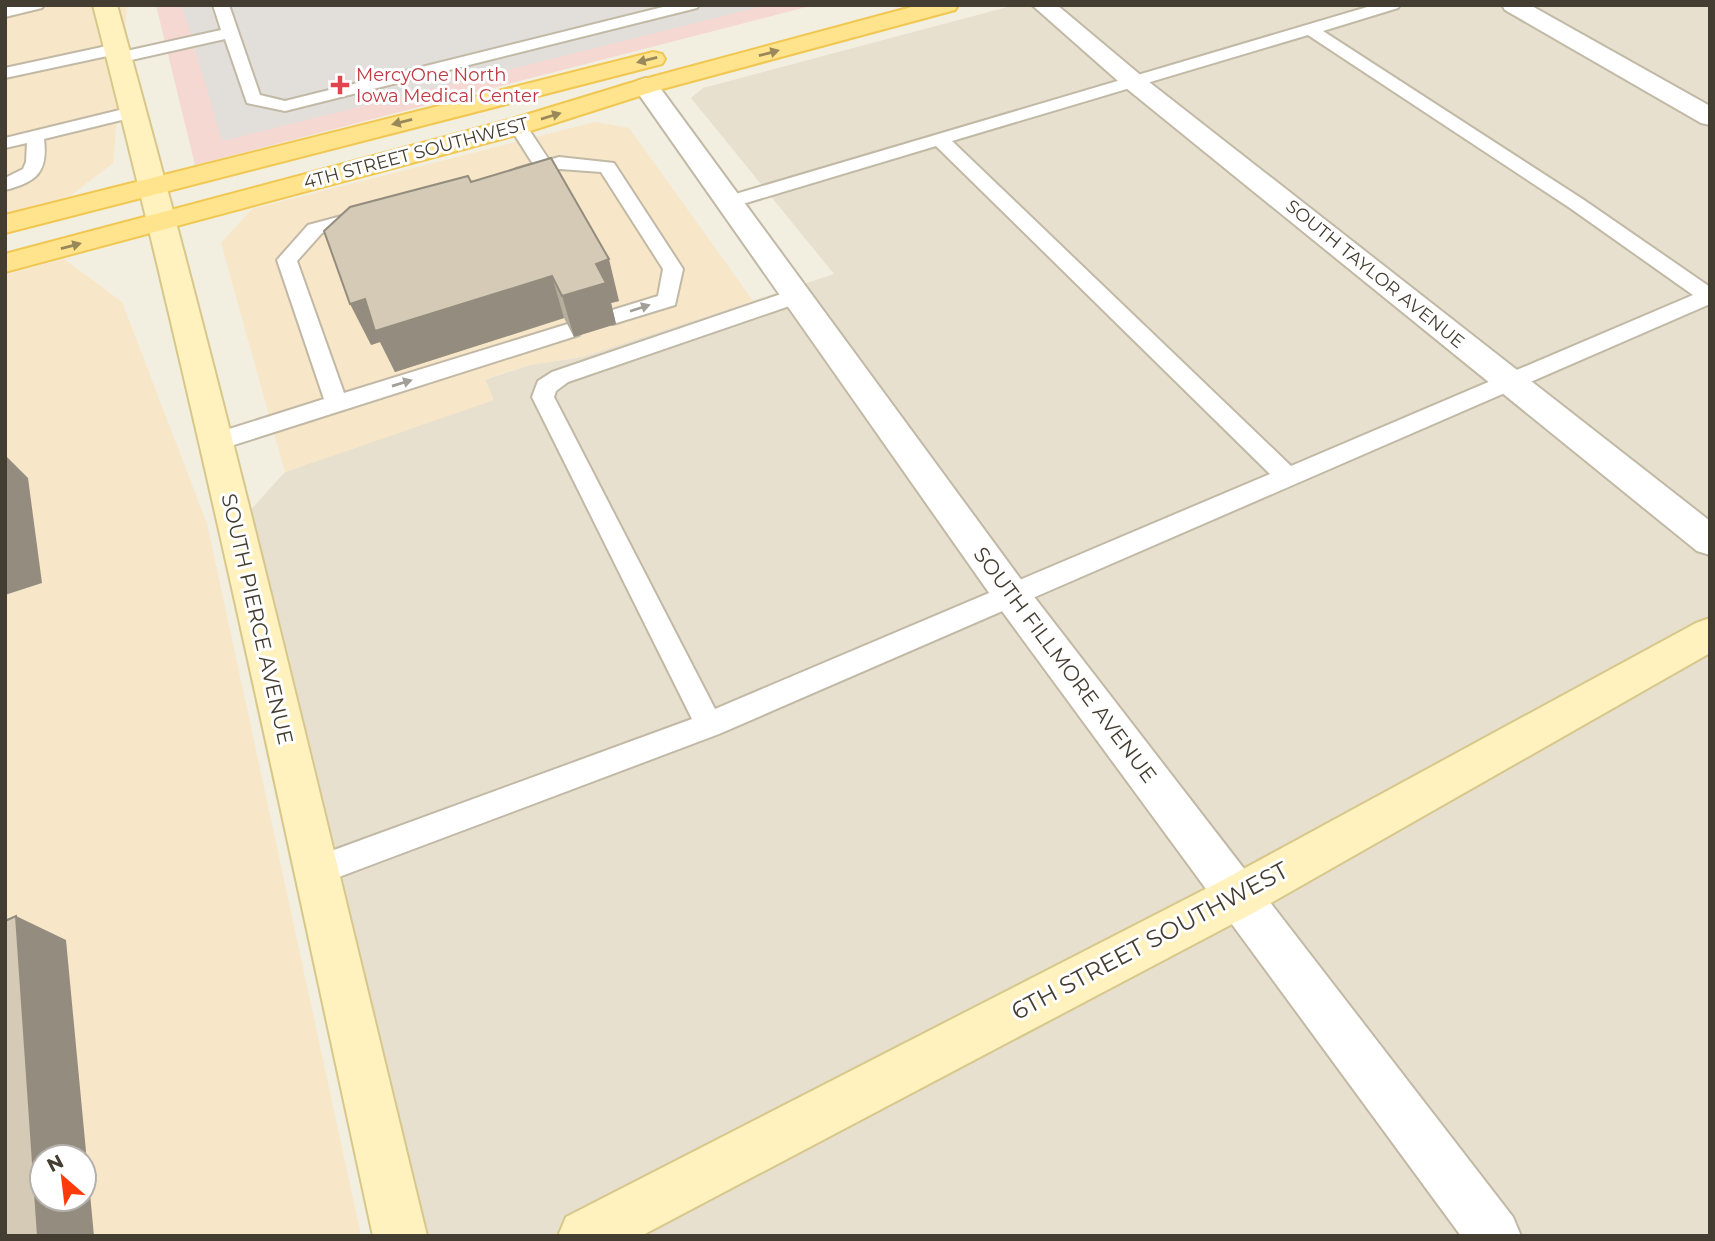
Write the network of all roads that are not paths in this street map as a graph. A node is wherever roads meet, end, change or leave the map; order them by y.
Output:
1 (36, 5) edge
2 (105, 5) edge
3 (221, 5) edge
4 (691, 5) edge
5 (855, 5) edge
6 (947, 5) edge
7 (1042, 5) edge
8 (1392, 5) edge
9 (1513, 5) edge
10 (5, 12) edge
11 (1311, 30) junction
12 (231, 33) junction
13 (117, 53) junction
14 (5, 73) edge
15 (1135, 83) junction
16 (646, 86) junction
17 (132, 112) junction
18 (1710, 117) edge
19 (518, 126) junction
20 (35, 135) junction
21 (940, 140) junction
22 (5, 142) edge
23 (544, 167) junction
24 (503, 178) edge
25 (5, 184) edge
26 (153, 184) junction
27 (729, 202) junction
28 (382, 211) edge
29 (162, 221) junction
30 (5, 224) edge
31 (5, 264) edge
32 (797, 296) junction
33 (1709, 296) edge
34 (613, 317) dead end
35 (571, 330) edge
36 (1508, 380) junction
37 (337, 404) junction
38 (215, 442) junction
39 (1287, 476) junction
40 (1710, 541) edge
41 (1012, 596) junction
42 (1710, 634) edge
43 (709, 724) junction
44 (315, 871) junction
45 (1239, 896) junction
46 (400, 1236) edge
47 (584, 1236) edge
48 (1494, 1236) edge

1 - 10 lane
2 - 13 main road, SOUTH PIERCE AVENUE
3 - 12 lane
4 - 12 lane
5 -> 26 main road, 4TH STREET SOUTHWEST
16 -> 6 main road, 4TH STREET SOUTHWEST
7 - 15 street, SOUTH TAYLOR AVENUE
8 - 11 lane
9 - 18 street
11 - 15 lane
11 - 33 lane
12 - 13 lane
13 - 14 lane
13 - 17 main road, SOUTH PIERCE AVENUE
15 - 21 lane
15 - 36 street, SOUTH TAYLOR AVENUE
19 -> 16 main road, 4TH STREET SOUTHWEST
16 - 27 street, SOUTH FILLMORE AVENUE
17 - 20 lane
17 - 26 main road, SOUTH PIERCE AVENUE
19 - 23 lane
19 - 29 main road, 4TH STREET SOUTHWEST
20 - 22 lane
20 - 25 lane
21 - 27 lane
21 - 39 lane
23 - 24 lane
34 -> 23 lane
26 - 29 main road, SOUTH PIERCE AVENUE
26 - 30 main road, 4TH STREET SOUTHWEST
27 - 32 street, SOUTH FILLMORE AVENUE
28 - 37 lane
31 -> 29 main road, 4TH STREET SOUTHWEST
29 - 38 main road, SOUTH PIERCE AVENUE
32 - 41 street, SOUTH FILLMORE AVENUE
32 - 43 lane
33 - 36 lane
37 -> 35 lane
36 - 39 lane
36 - 40 street, SOUTH TAYLOR AVENUE
37 - 38 lane
38 - 44 main road, SOUTH PIERCE AVENUE
39 - 41 lane
41 - 43 lane
41 - 45 street, SOUTH FILLMORE AVENUE
42 - 45 main road, 6TH STREET SOUTHWEST
43 - 44 lane
44 - 46 main road, SOUTH PIERCE AVENUE
45 - 47 main road, 6TH STREET SOUTHWEST
45 - 48 street, SOUTH FILLMORE AVENUE

